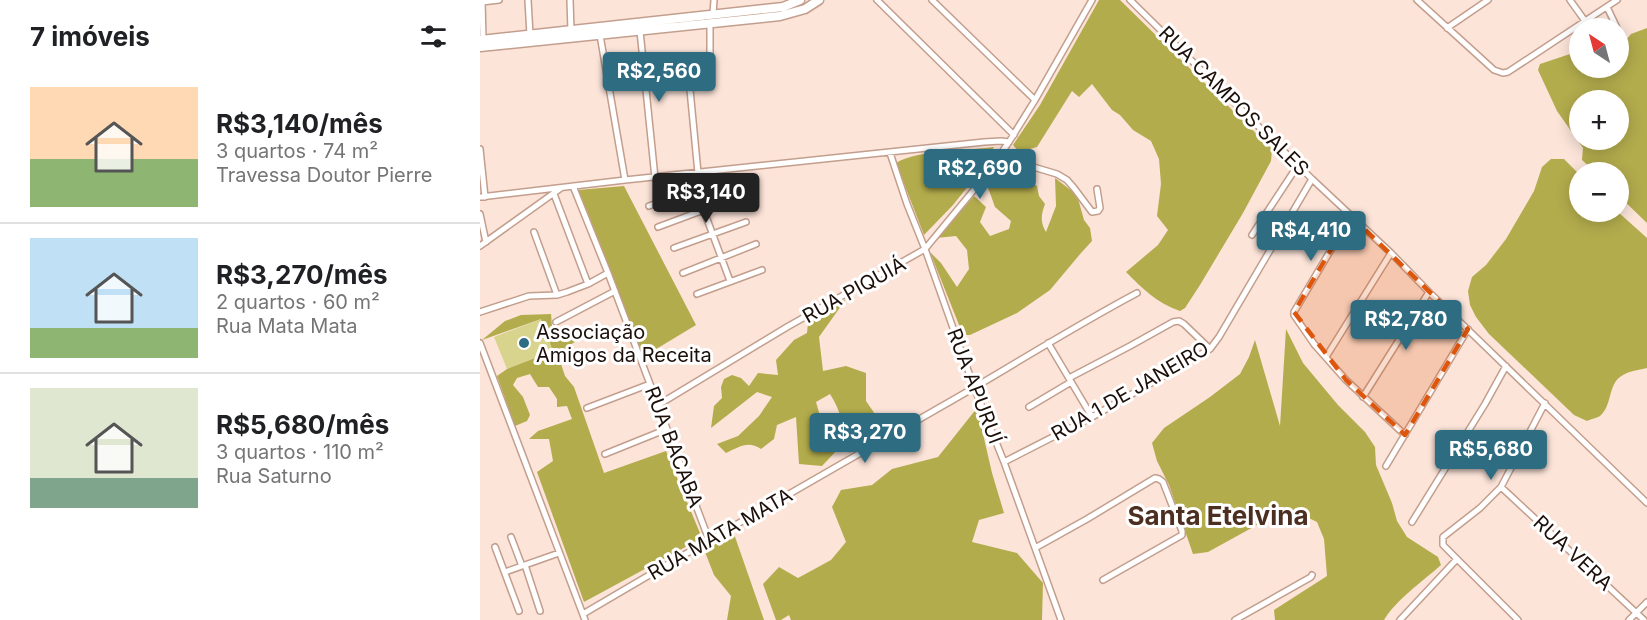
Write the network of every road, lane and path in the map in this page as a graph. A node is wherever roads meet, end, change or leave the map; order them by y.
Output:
1 (499, 0) edge
2 (528, 0) edge
3 (570, 0) edge
4 (714, 0) edge
5 (800, 0) edge
6 (819, 0) edge
7 (878, 0) edge
8 (932, 0) edge
9 (1130, 0) edge
10 (1418, 0) edge
11 (1488, 0) edge
12 (1570, 0) edge
13 (1617, 0) edge
14 (482, 1) edge
15 (1090, 1) edge
16 (1607, 7) junction
17 (713, 14) junction
18 (1583, 18) edge
19 (1590, 18) edge
20 (1612, 18) edge
21 (710, 23) junction
22 (1448, 28) junction
23 (571, 31) junction
24 (640, 31) junction
25 (1569, 32) edge
26 (530, 35) junction
27 (600, 35) junction
28 (481, 42) edge
29 (1035, 100) junction
30 (1014, 135) junction
31 (1009, 142) junction
32 (480, 149) edge
33 (1004, 151) junction
34 (890, 153) junction
35 (1298, 165) junction
36 (695, 174) junction
37 (728, 177) dead end
38 (655, 178) junction
39 (1312, 179) junction
40 (626, 180) junction
41 (573, 186) junction
42 (563, 187) junction
43 (697, 188) junction
44 (1096, 189) dead end
45 (554, 194) junction
46 (483, 197) edge
47 (736, 198) dead end
48 (650, 206) dead end
49 (704, 211) junction
50 (480, 214) edge
51 (1351, 216) junction
52 (746, 222) dead end
53 (658, 227) dead end
54 (534, 232) dead end
55 (713, 234) junction
56 (1252, 235) dead end
57 (486, 242) junction
58 (756, 244) dead end
59 (480, 246) edge
60 (674, 248) dead end
61 (925, 249) junction
62 (1391, 253) junction
63 (721, 258) junction
64 (762, 270) dead end
65 (608, 273) junction
66 (683, 273) dead end
67 (730, 281) junction
68 (588, 284) junction
69 (615, 291) junction
70 (1429, 292) junction
71 (1137, 293) dead end
72 (697, 294) dead end
73 (557, 295) junction
74 (480, 312) edge
75 (556, 322) dead end
76 (1468, 329) junction
77 (1048, 343) junction
78 (480, 344) edge
79 (1210, 349) junction
80 (1326, 357) junction
81 (1506, 366) junction
82 (1070, 380) junction
83 (650, 384) junction
84 (974, 387) junction
85 (1363, 398) junction
86 (1545, 404) junction
87 (658, 405) junction
88 (1029, 407) dead end
89 (587, 408) dead end
90 (1092, 417) junction
91 (667, 429) junction
92 (1405, 435) junction
93 (605, 454) dead end
94 (1004, 462) junction
95 (1386, 466) dead end
96 (1501, 487) junction
97 (1647, 503) edge
98 (1412, 522) dead end
99 (512, 537) dead end
100 (709, 540) junction
101 (495, 547) dead end
102 (1035, 548) junction
103 (559, 553) junction
104 (1457, 559) junction
105 (523, 566) junction
106 (505, 572) junction
107 (1312, 575) dead end
108 (1103, 580) dead end
109 (1647, 602) edge
110 (519, 610) dead end
111 (540, 611) dead end
112 (1637, 613) junction
113 (584, 617) edge
114 (1061, 620) edge
115 (1235, 620) edge
116 (1400, 620) edge
117 (1518, 620) edge
118 (1629, 620) edge
119 (1644, 620) edge

1 - 14 street
2 - 26 street
3 - 23 street
4 - 17 street
5 - 17 main road
6 - 21 main road
7 - 30 street
8 - 29 street
9 - 35 street, RUA CAMPOS SALES
10 - 22 street
11 - 22 street
12 - 18 street
13 - 16 street
14 - 28 street
15 - 29 street, RUA PIQUIÁ
16 - 19 street
16 - 20 street
17 - 23 main road
21 - 24 main road
21 - 36 street
22 - 25 street
23 - 26 main road
24 - 27 main road
24 - 38 street
26 - 28 main road
27 - 28 main road
27 - 40 street
29 - 30 street, RUA PIQUIÁ
30 - 31 street, RUA PIQUIÁ
31 - 33 street, RUA PIQUIÁ
31 - 34 street
32 - 46 street
33 - 44 street
33 - 61 street, RUA PIQUIÁ
34 - 36 street
34 - 61 street, RUA APURUÍ
35 - 39 street, RUA CAMPOS SALES
35 - 56 street
36 - 38 street
36 - 43 street
37 - 43 street
38 - 40 street
39 - 51 street, RUA CAMPOS SALES
39 - 79 street, RUA 1 DE JANEIRO
40 - 41 street
41 - 42 street
41 - 65 street, RUA BACABA
42 - 45 street
42 - 46 street
43 - 48 street
43 - 49 street
45 - 57 street
45 - 68 street
47 - 49 street
49 - 53 street
49 - 55 street
50 - 57 street
51 - 62 street, RUA CAMPOS SALES
51 - 80 street
52 - 55 street
54 - 73 street
55 - 60 street
55 - 63 street
57 - 59 street
58 - 63 street
61 - 84 street, RUA APURUÍ
61 - 87 street, RUA PIQUIÁ
62 - 70 street, RUA CAMPOS SALES
62 - 80 street
63 - 66 street
63 - 67 street
64 - 67 street
65 - 68 street
65 - 69 street, RUA BACABA
67 - 72 street
68 - 73 street
69 - 75 street
69 - 83 street, RUA BACABA
70 - 76 street, RUA CAMPOS SALES
70 - 85 street
71 - 77 street, RUA MATA MATA
73 - 74 street
76 - 81 street, RUA CAMPOS SALES
76 - 92 street
77 - 82 street
77 - 84 street, RUA MATA MATA
78 - 103 street
79 - 82 street
79 - 90 street, RUA 1 DE JANEIRO
80 - 85 street
81 - 86 street, RUA CAMPOS SALES
81 - 98 street
82 - 88 street
82 - 90 street
83 - 87 street, RUA BACABA
83 - 89 street
84 - 94 street, RUA APURUÍ
84 - 100 street, RUA MATA MATA
85 - 92 street
86 - 96 street
86 - 97 street, RUA CAMPOS SALES
87 - 91 street, RUA BACABA
90 - 94 street, RUA 1 DE JANEIRO
91 - 93 street
91 - 100 street, RUA BACABA
92 - 95 street
94 - 102 street, RUA APURUÍ
96 - 104 street
96 - 112 street, RUA VERA
99 - 105 street
100 - 113 street, RUA MATA MATA
101 - 106 street
102 - 108 street
102 - 114 street, RUA APURUÍ
103 - 105 street
103 - 113 street
104 - 116 street
104 - 117 street
105 - 106 street
105 - 111 street
106 - 110 street
107 - 115 street
109 - 112 street
112 - 118 street
112 - 119 street, RUA VERA

